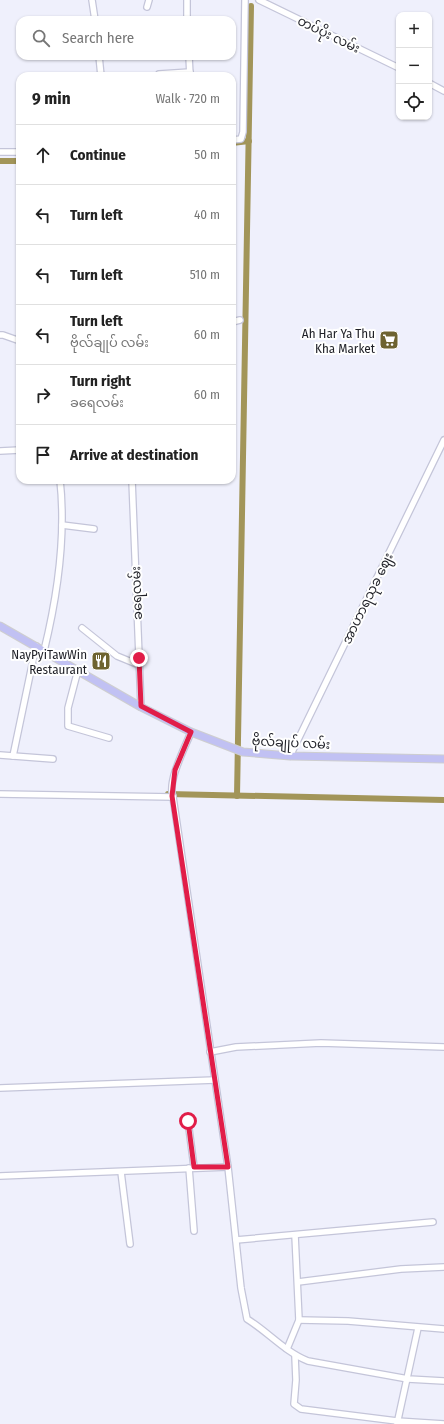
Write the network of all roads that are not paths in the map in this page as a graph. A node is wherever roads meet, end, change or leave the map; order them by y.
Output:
1 (92, 0) edge
2 (149, 0) edge
3 (187, 0) edge
4 (245, 0) edge
5 (259, 0) edge
6 (147, 7) dead end
7 (94, 16) edge
8 (187, 16) edge
9 (99, 60) edge
10 (189, 60) edge
11 (396, 67) edge
12 (101, 72) edge
13 (190, 72) edge
14 (431, 84) edge
15 (444, 91) edge
16 (236, 140) edge
17 (0, 152) edge
18 (16, 152) edge
19 (240, 320) dead end
20 (236, 321) edge
21 (0, 335) edge
22 (16, 339) edge
23 (444, 440) edge
24 (16, 450) edge
25 (0, 452) edge
26 (60, 484) edge
27 (132, 484) edge
28 (62, 525) junction
29 (94, 529) dead end
30 (0, 626) edge
31 (82, 628) dead end
32 (36, 646) junction
33 (44, 651) junction
34 (139, 665) junction
35 (78, 670) junction
36 (141, 706) junction
37 (191, 732) junction
38 (108, 738) dead end
39 (0, 755) edge
40 (13, 756) junction
41 (290, 756) junction
42 (53, 759) dead end
43 (444, 759) edge
44 (0, 794) edge
45 (172, 795) junction
46 (444, 1047) edge
47 (210, 1052) junction
48 (215, 1080) junction
49 (0, 1088) edge
50 (188, 1121) dead end
51 (228, 1167) junction
52 (191, 1168) junction
53 (121, 1172) junction
54 (0, 1176) edge
55 (433, 1222) dead end
56 (194, 1231) dead end
57 (295, 1235) junction
58 (236, 1240) junction
59 (130, 1244) dead end
60 (444, 1268) edge
61 (298, 1282) junction
62 (299, 1320) junction
63 (418, 1328) junction
64 (444, 1329) edge
65 (287, 1349) junction
66 (295, 1356) junction
67 (408, 1379) junction
68 (444, 1381) edge
69 (397, 1423) edge
70 (444, 1424) edge

1 - 7 street
2 - 6 street
3 - 8 street
4 - 16 street
5 - 11 street, တပ်ပိုး လမ်း
9 - 12 street
10 - 13 street
14 - 15 street
17 - 18 street
19 - 20 street
21 - 22 street
23 - 41 street, အာဟာရသုခ ဈေး
24 - 25 street
26 - 28 street
27 - 34 street, ခရေလမ်း
28 - 29 street
28 - 33 street
30 - 32 main road, ဗိုလ်ချုပ် လမ်း
31 - 34 street
32 - 33 main road, ဗိုလ်ချုပ် လမ်း
32 - 40 street
33 - 35 main road, ဗိုလ်ချုပ် လမ်း
34 - 36 street, ခရေလမ်း
35 - 36 main road, ဗိုလ်ချုပ် လမ်း
35 - 38 street
36 - 37 main road, ဗိုလ်ချုပ် လမ်း
37 - 41 main road, ဗိုလ်ချုပ် လမ်း
37 - 45 street
39 - 40 street
40 - 42 street
41 - 43 main road, ဗိုလ်ချုပ် လမ်း
44 - 45 street
45 - 47 street
46 - 47 street
47 - 48 street
48 - 49 street
48 - 51 street
50 - 52 street
51 - 52 street
51 - 58 street
52 - 53 street
52 - 56 street
53 - 54 street
53 - 59 street
55 - 57 street
57 - 58 street
57 - 61 street
58 - 65 street
60 - 61 street
61 - 62 street
62 - 63 street
62 - 65 street
63 - 64 street
63 - 67 street
65 - 66 street
66 - 67 street
66 - 69 street
67 - 68 street
67 - 69 street
69 - 70 street

